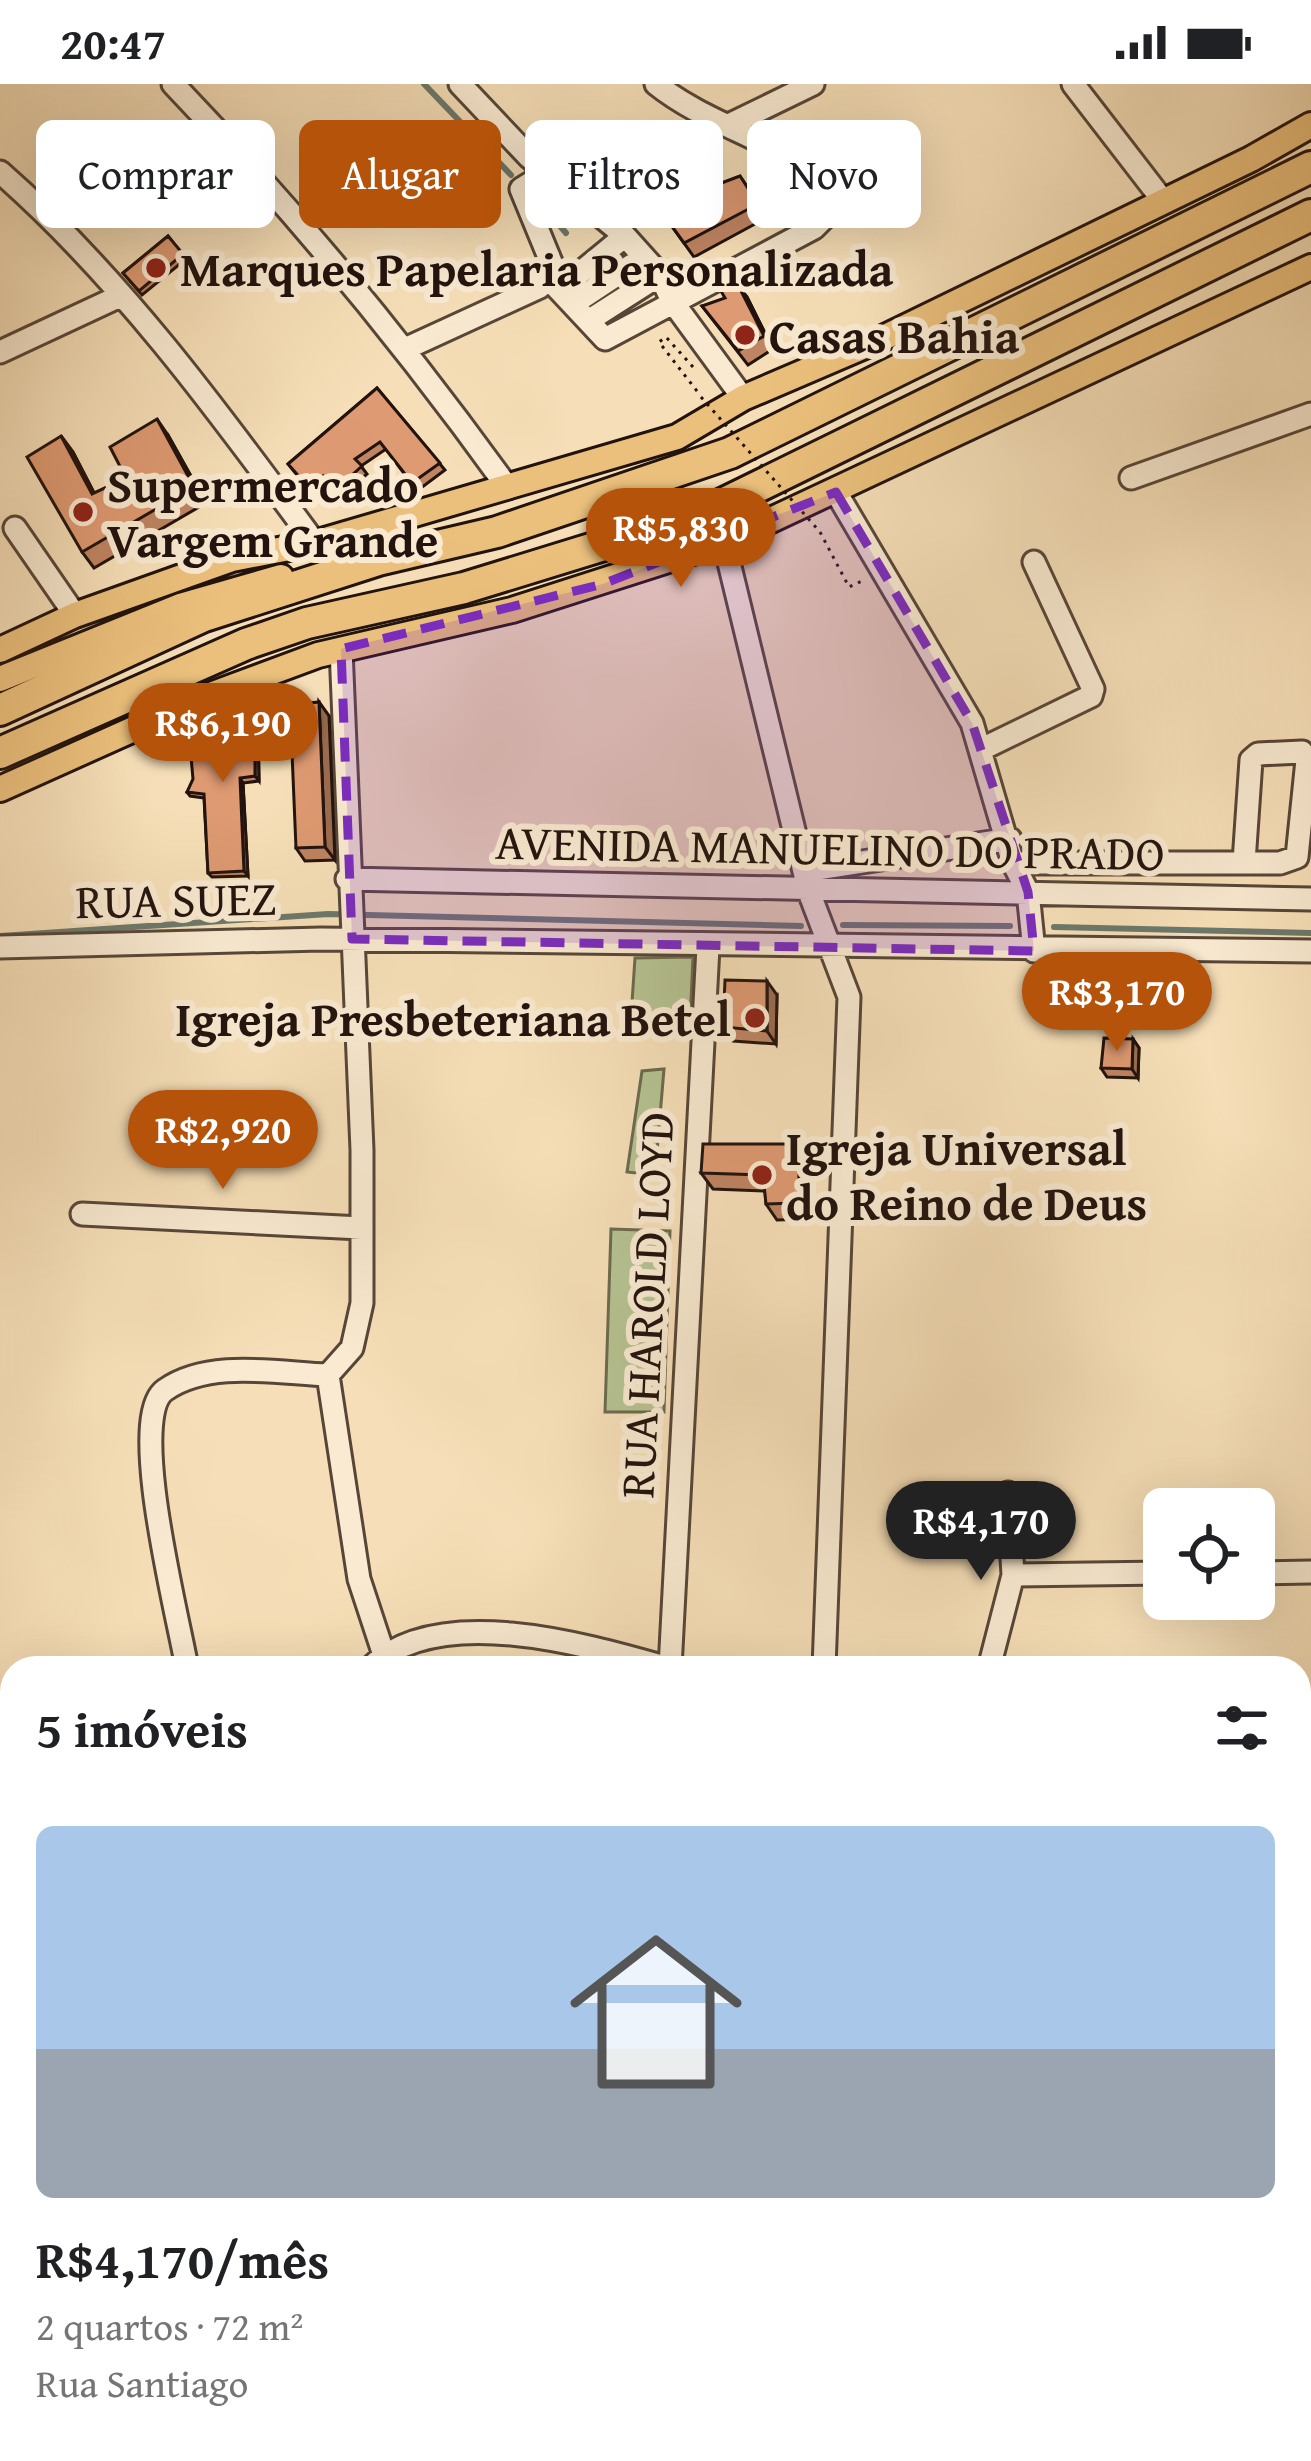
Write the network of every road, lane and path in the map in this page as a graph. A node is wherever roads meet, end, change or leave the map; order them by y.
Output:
1 (173, 84) edge
2 (460, 84) edge
3 (656, 84) edge
4 (813, 84) edge
5 (1073, 84) edge
6 (729, 125) junction
7 (1311, 125) edge
8 (525, 153) edge
9 (1311, 167) edge
10 (0, 172) edge
11 (1164, 202) junction
12 (1311, 215) edge
13 (1311, 225) edge
14 (540, 228) edge
15 (616, 228) edge
16 (625, 236) junction
17 (644, 256) junction
18 (1210, 265) junction
19 (1311, 267) edge
20 (660, 275) junction
21 (120, 296) junction
22 (567, 298) junction
23 (672, 302) junction
24 (407, 348) junction
25 (0, 352) edge
26 (693, 367) dead end
27 (742, 398) junction
28 (1311, 414) edge
29 (1130, 478) dead end
30 (508, 488) junction
31 (836, 492) junction
32 (15, 528) dead end
33 (724, 542) junction
34 (315, 543) junction
35 (378, 560) junction
36 (1034, 562) dead end
37 (868, 578) dead end
38 (75, 615) junction
39 (341, 649) junction
40 (0, 650) edge
41 (0, 679) edge
42 (0, 710) edge
43 (982, 749) junction
44 (0, 753) edge
45 (0, 789) edge
46 (1010, 839) junction
47 (1244, 862) junction
48 (1013, 863) junction
49 (347, 879) junction
50 (807, 881) junction
51 (1028, 892) junction
52 (1311, 899) edge
53 (352, 939) junction
54 (831, 946) junction
55 (0, 947) edge
56 (708, 947) junction
57 (1034, 951) junction
58 (1311, 951) edge
59 (82, 1214) dead end
60 (361, 1228) junction
61 (328, 1375) junction
62 (1008, 1493) dead end
63 (1311, 1572) edge
64 (1143, 1573) edge
65 (1275, 1573) edge
66 (1012, 1574) junction
67 (185, 1656) edge
68 (376, 1656) edge
69 (390, 1656) edge
70 (626, 1656) edge
71 (670, 1656) edge
72 (824, 1656) edge
73 (992, 1656) edge

1 - 24 street
2 - 8 street
3 - 6 street
4 - 6 street
5 - 11 street
6 - 23 street
7 - 11 main road
9 - 35 highway
10 - 21 street
11 - 27 main road
12 - 18 highway
13 - 18 highway
14 - 22 street
15 - 16 street
16 - 17 street
16 - 22 street
17 - 20 street
17 - 22 street
18 - 44 highway
19 - 31 main road
20 - 22 street
20 - 23 street
21 - 25 street
21 - 34 street
22 - 23 street
22 - 24 street
23 - 27 street
24 - 30 street
26 - 37 path, bridge
27 - 30 main road
28 - 29 street
30 - 34 main road
31 - 33 main road
31 - 43 street
32 - 38 street
33 - 39 main road
33 - 50 street
34 - 38 main road
35 - 41 main road
35 - 42 highway
36 - 43 street
38 - 40 main road
39 - 45 main road
39 - 49 street
43 - 46 street
46 - 48 street
46 - 50 street
47 - 47 street
47 - 48 street
48 - 51 street
49 - 50 street, AVENIDA MANUELINO DO PRADO
49 - 53 street
50 - 51 street, AVENIDA MANUELINO DO PRADO
50 - 54 street
51 - 52 street, AVENIDA MANUELINO DO PRADO
51 - 57 street
53 - 55 street, RUA SUEZ
53 - 56 street, AVENIDA MANUELINO DO PRADO
53 - 60 street
54 - 56 street, AVENIDA MANUELINO DO PRADO
54 - 57 street, AVENIDA MANUELINO DO PRADO
54 - 72 street
56 - 71 street, RUA HAROLD LOYD
57 - 58 street, AVENIDA MANUELINO DO PRADO
59 - 60 street
60 - 61 street
61 - 67 street
61 - 68 street
62 - 66 street
63 - 65 street
64 - 66 street
66 - 73 street
69 - 70 street

